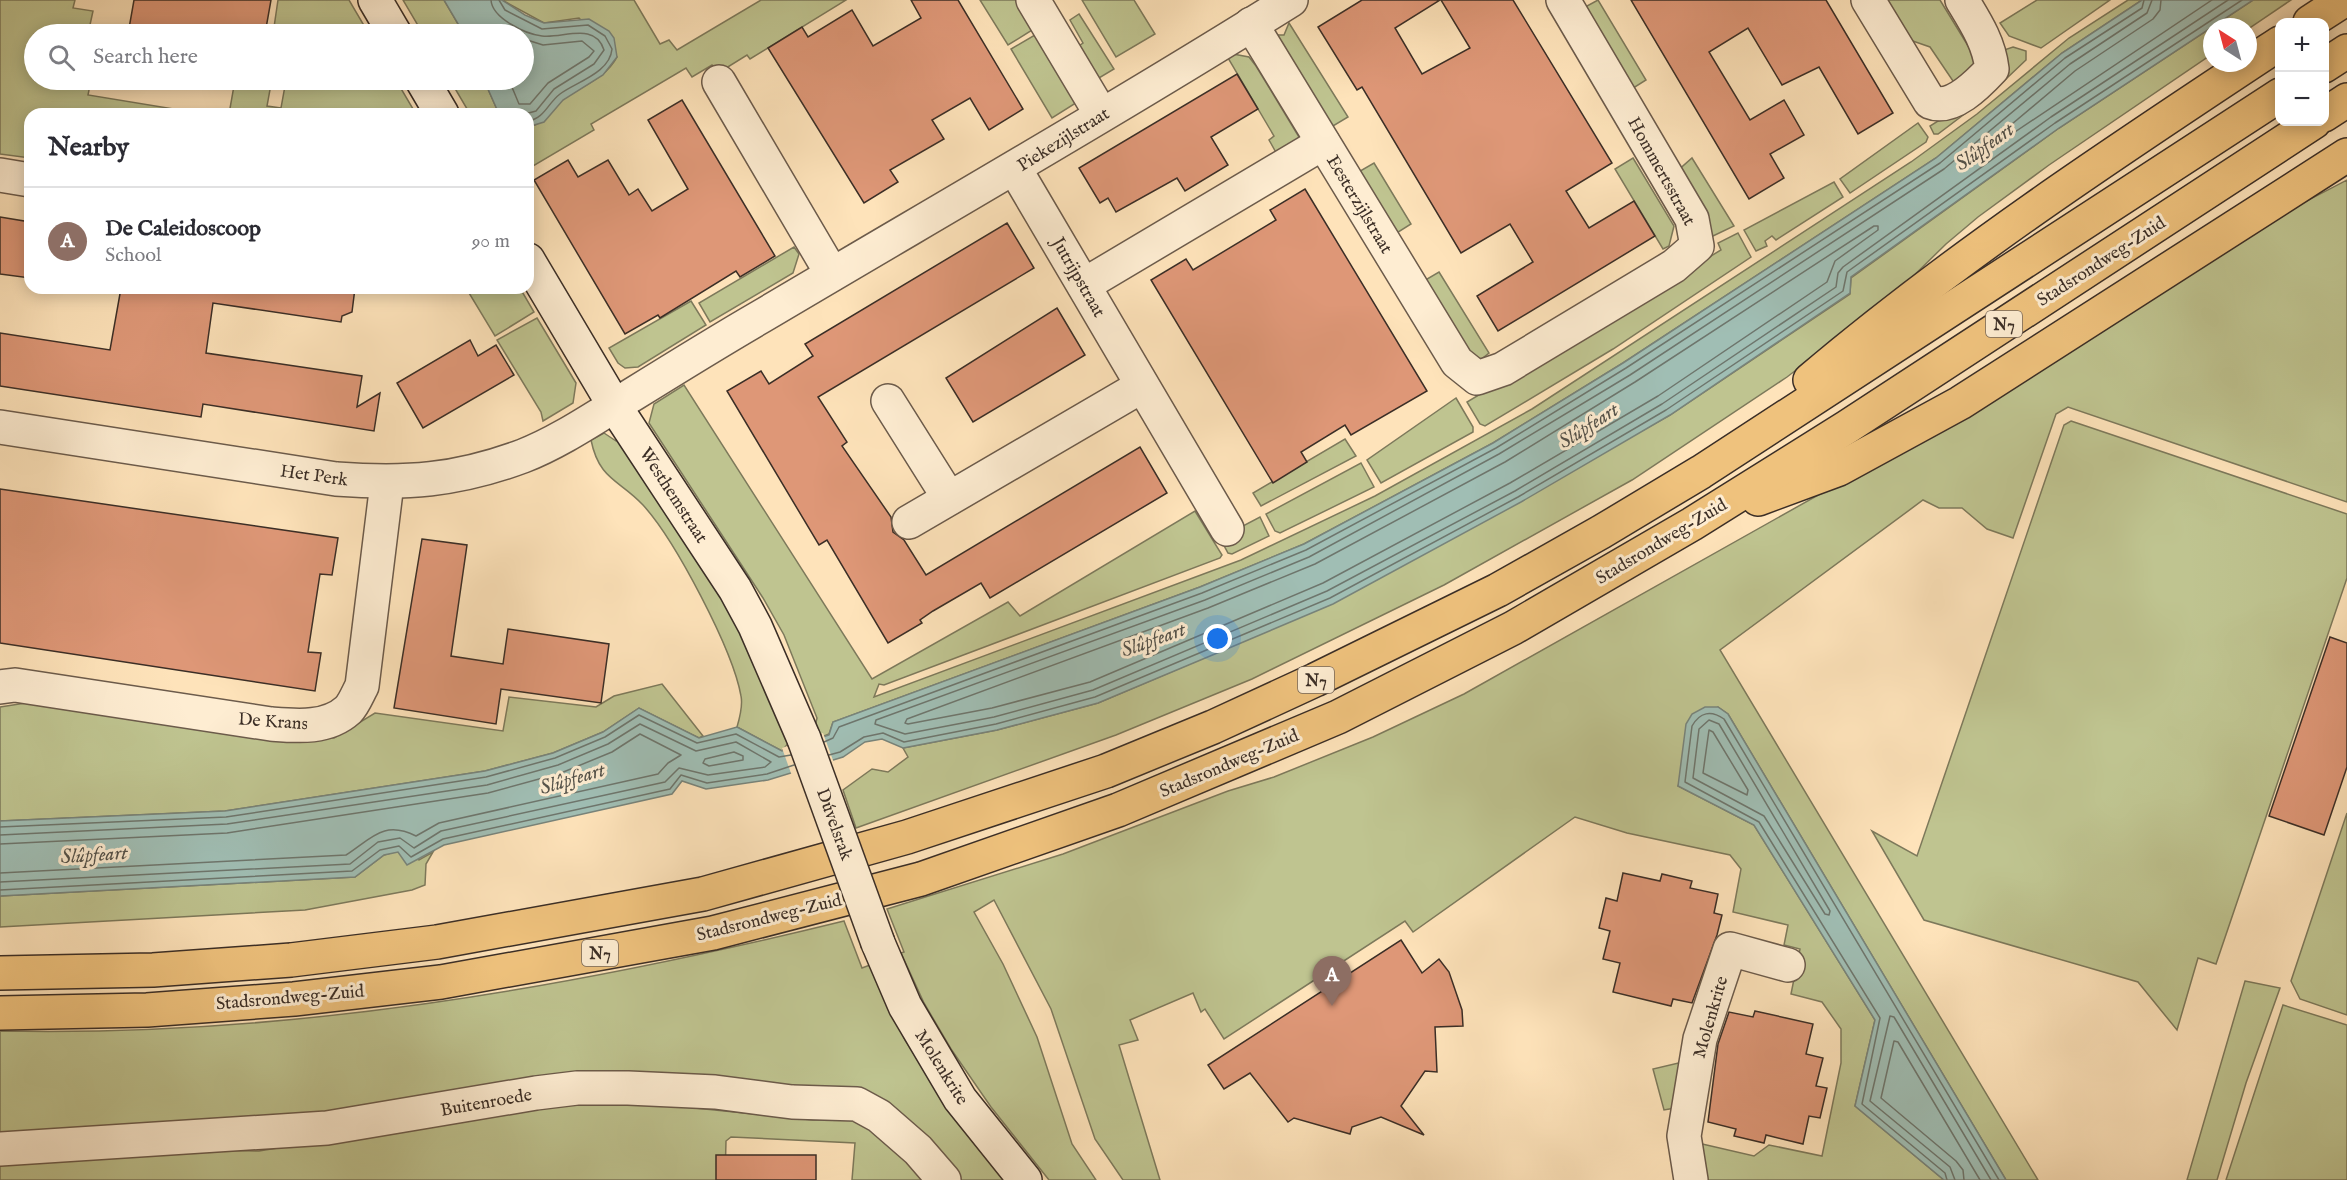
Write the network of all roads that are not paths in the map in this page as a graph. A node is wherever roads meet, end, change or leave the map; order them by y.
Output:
1 (375, 0) edge
2 (1033, 0) edge
3 (1291, 0) edge
4 (1868, 0) edge
5 (1962, 0) edge
6 (2344, 0) edge
7 (1565, 1) edge
8 (2316, 18) edge
9 (389, 24) edge
10 (1251, 24) junction
11 (2275, 46) edge
12 (2347, 51) edge
13 (2329, 63) edge
14 (719, 82) dead end
15 (428, 90) edge
16 (2275, 98) edge
17 (2347, 100) edge
18 (438, 108) edge
19 (2329, 112) edge
20 (1101, 114) junction
21 (2308, 126) edge
22 (1323, 143) junction
23 (2347, 155) edge
24 (1015, 169) junction
25 (0, 176) edge
26 (24, 179) edge
27 (534, 270) edge
28 (832, 274) junction
29 (1084, 285) junction
30 (1477, 378) joint
31 (1142, 386) junction
32 (888, 401) dead end
33 (614, 405) junction
34 (0, 427) edge
35 (1701, 472) junction
36 (387, 483) junction
37 (949, 498) junction
38 (909, 522) dead end
39 (1692, 524) junction
40 (1227, 529) dead end
41 (0, 687) edge
42 (804, 739) joint
43 (878, 943) joint
44 (1788, 965) dead end
45 (0, 973) edge
46 (0, 1013) edge
47 (0, 1149) edge
48 (944, 1180) edge
49 (1025, 1180) edge
50 (1691, 1180) edge

1 - 9 street
2 - 20 street
3 - 10 street, Piekezijlstraat
4 - 5 street
6 - 8 highway
7 - 30 street, Hommertsstraat
10 - 20 street, Piekezijlstraat
10 - 22 street, Eesterzijlstraat
11 - 35 highway, N7
12 - 13 highway
14 - 28 street
15 - 18 street
16 - 35 highway, Stadsrondweg-Zuid / N7
17 - 19 highway
20 - 24 street, Piekezijlstraat
21 - 39 highway, Stadsrondweg-Zuid / N7
22 - 29 street
22 - 30 street, Eesterzijlstraat
23 - 39 highway, N7
24 - 28 street, Piekezijlstraat
24 - 29 street, Jutrijpstraat
25 - 26 street
27 - 33 street, Westhemstraat
28 - 33 street, Piekezijlstraat
29 - 31 street, Jutrijpstraat
31 - 37 street
31 - 40 street, Jutrijpstraat
32 - 37 street
33 - 36 street, Het Perk
33 - 42 street, Westhemstraat
34 - 36 street, Het Perk
35 - 45 highway, Stadsrondweg-Zuid / N7
36 - 41 street, De Krans
37 - 38 street
39 - 46 highway, Stadsrondweg-Zuid / N7
42 - 43 street, Dúvelsrak, bridge
43 - 49 street, Molenkrite
44 - 50 street, Molenkrite
47 - 48 street, Buitenroede

